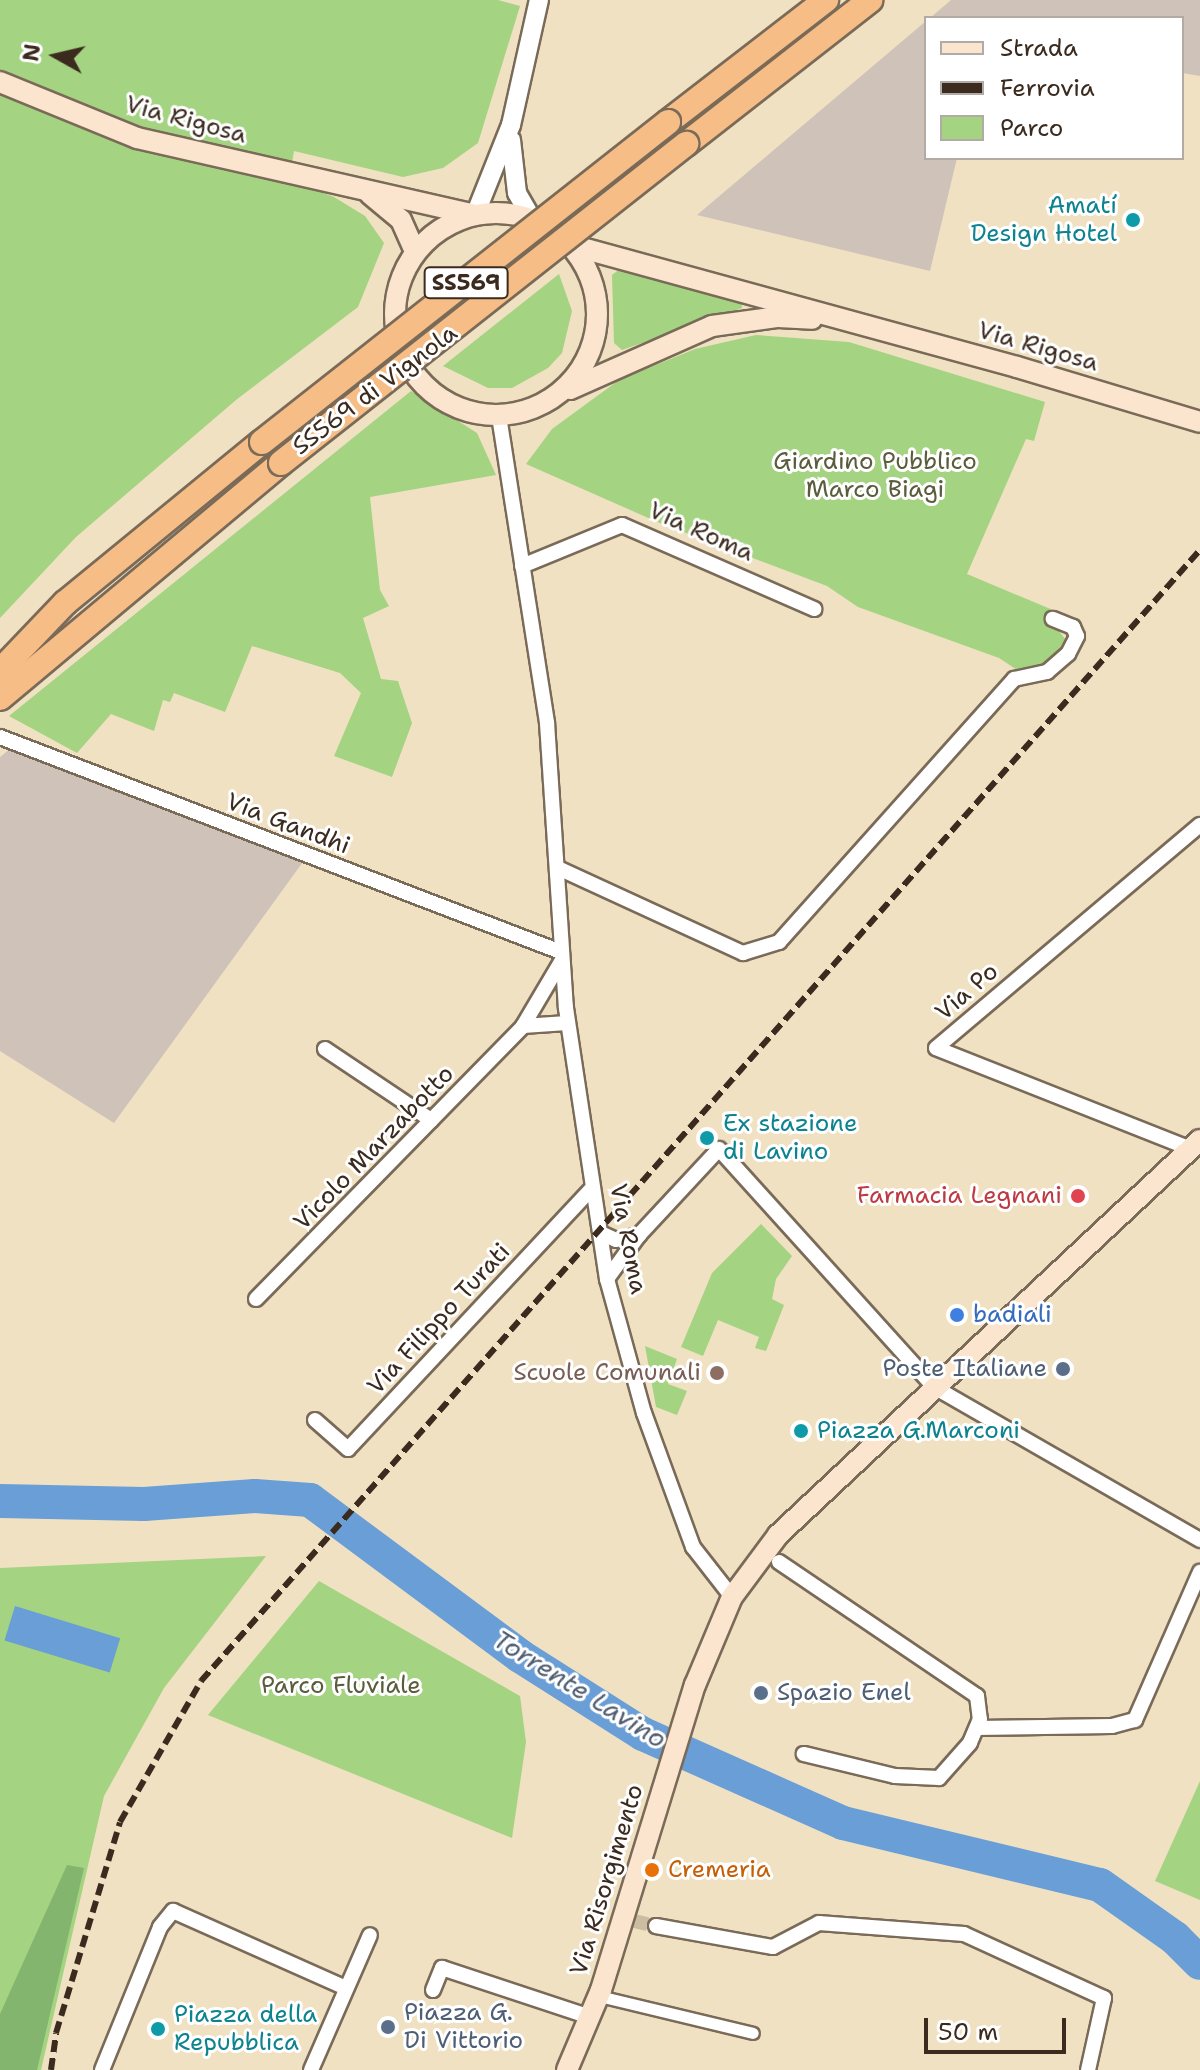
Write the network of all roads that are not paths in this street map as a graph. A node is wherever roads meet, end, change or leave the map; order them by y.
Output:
1 (539, 0) edge
2 (826, 0) edge
3 (870, 0) edge
4 (0, 82) edge
5 (511, 125) junction
6 (364, 190) junction
7 (475, 215) junction
8 (532, 219) junction
9 (571, 245) junction
10 (415, 252) junction
11 (860, 323) junction
12 (557, 395) junction
13 (499, 416) junction
14 (1200, 422) edge
15 (522, 566) junction
16 (814, 609) dead end
17 (1053, 619) dead end
18 (0, 671) edge
19 (0, 698) edge
20 (0, 737) edge
21 (1200, 825) edge
22 (558, 868) junction
23 (562, 956) junction
24 (567, 1023) junction
25 (523, 1026) junction
26 (325, 1049) dead end
27 (431, 1120) junction
28 (1195, 1145) edge
29 (592, 1188) junction
30 (603, 1234) junction
31 (639, 1235) junction
32 (607, 1279) junction
33 (256, 1299) dead end
34 (934, 1387) junction
35 (315, 1420) dead end
36 (1200, 1540) edge
37 (779, 1562) dead end
38 (1200, 1572) edge
39 (732, 1597) junction
40 (977, 1728) junction
41 (804, 1754) dead end
42 (656, 1926) tunnel mouth
43 (370, 1935) dead end
44 (346, 1988) junction
45 (433, 1990) dead end
46 (599, 1996) junction
47 (590, 2017) junction
48 (753, 2033) dead end
49 (575, 2067) edge
50 (102, 2070) edge
51 (311, 2070) edge
52 (1088, 2070) edge

1 - 5 street
2 - 18 highway, SS569 di Vignola / SS569, bridge
3 - 19 highway, SS569 di Vignola / SS569, bridge
4 - 6 main road, Via Rigosa
5 - 7 street
5 - 8 street
6 - 7 main road, Via Rigosa
6 - 10 main road, Via Rigosa
7 - 8 main road
7 - 10 main road
8 - 9 main road
9 - 11 main road, Via Rigosa
9 - 12 main road
10 - 13 main road
11 - 12 main road, Via Rigosa
11 - 14 main road, Via Rigosa
12 - 13 main road
13 - 15 street, Via Roma
15 - 16 street, Via Roma
15 - 22 street, Via Roma
17 - 22 street
20 - 23 street, Via Gandhi
21 - 28 street, Via Po
22 - 23 street, Via Roma
23 - 24 street, Via Roma
23 - 25 street, Vicolo Marzabotto
24 - 25 street
24 - 29 street, Via Roma
25 - 27 street, Vicolo Marzabotto
26 - 27 street
27 - 33 street, Vicolo Marzabotto
28 - 34 main road, Via Risorgimento
29 - 30 street, Via Roma
29 - 35 street, Via Filippo Turati
30 - 31 street
30 - 32 street, Via Roma
31 - 32 street
31 - 34 street
32 - 39 street, Via Roma
34 - 36 street
34 - 39 main road, Via Risorgimento
37 - 40 street
38 - 40 street
39 - 46 main road, Via Risorgimento
40 - 41 street
42 - 52 street
43 - 44 street
44 - 50 street
44 - 51 street
45 - 47 street
46 - 47 main road, Via Risorgimento
46 - 48 street
47 - 49 main road, Via Risorgimento

